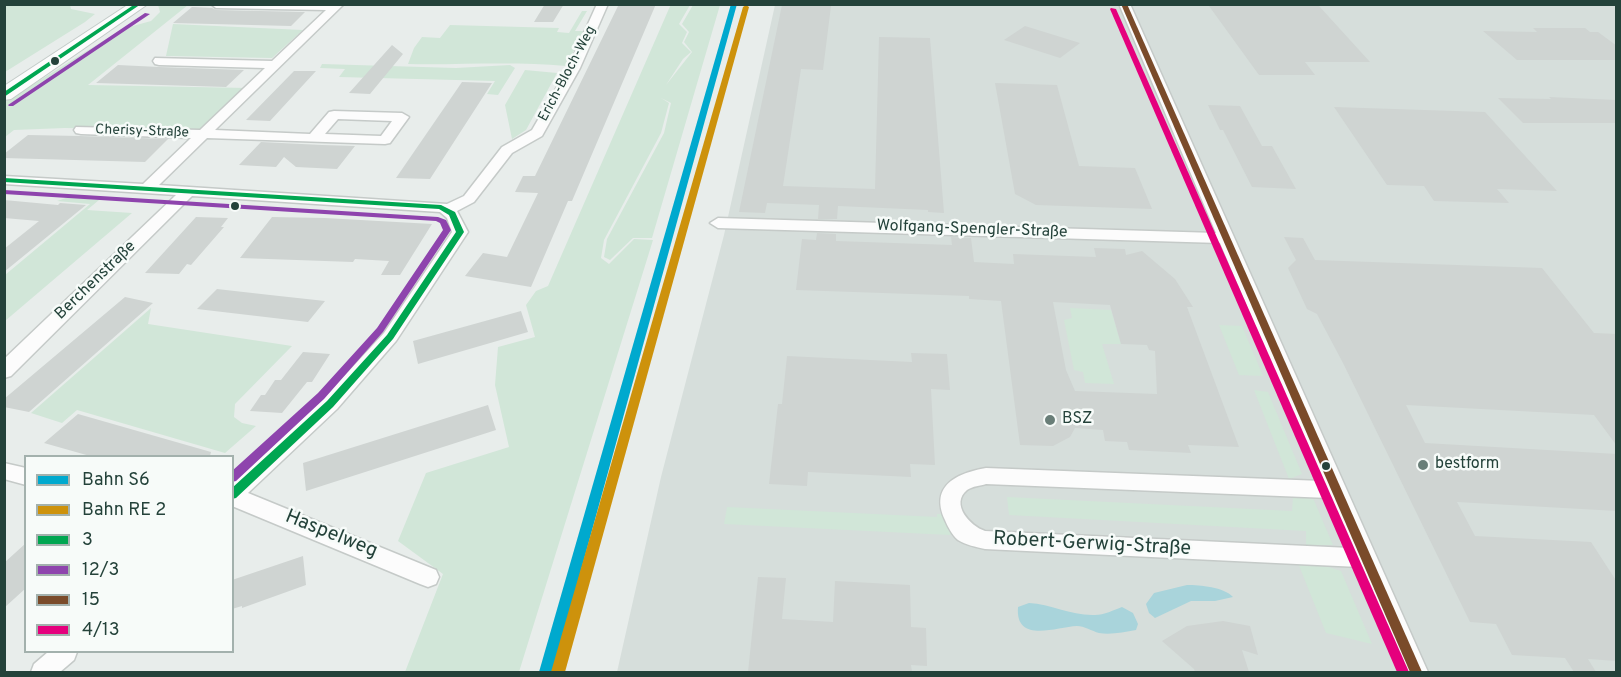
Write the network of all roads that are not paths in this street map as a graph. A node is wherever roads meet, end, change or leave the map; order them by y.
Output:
1 (123, 4) edge
2 (140, 4) edge
3 (603, 4) edge
4 (1124, 4) edge
5 (216, 5) edge
6 (338, 6) edge
7 (159, 61) dead end
8 (276, 65) junction
9 (4, 82) edge
10 (4, 95) edge
11 (81, 130) dead end
12 (204, 134) junction
13 (314, 138) junction
14 (4, 180) edge
15 (144, 190) junction
16 (188, 192) junction
17 (448, 210) junction
18 (718, 223) dead end
19 (1226, 238) junction
20 (4, 370) edge
21 (4, 471) edge
22 (24, 476) edge
23 (1336, 490) junction
24 (234, 493) edge
25 (234, 496) edge
26 (1366, 558) junction
27 (428, 577) dead end
28 (63, 653) edge
29 (43, 672) edge
30 (1416, 672) edge

1 - 9 main road
2 - 10 main road
3 - 17 street, Erich-Bloch-Weg
4 - 19 street
5 - 6 street, Cherisy-Straße
6 - 8 street, Cherisy-Straße
7 - 8 street
8 - 12 street, Cherisy-Straße
11 - 12 street, Cherisy-Straße
12 - 13 street
12 - 15 street, Cherisy-Straße
13 - 13 street
14 - 15 street
15 - 16 street
16 - 17 street
16 - 20 street, Berchenstraße
17 - 24 street
18 - 19 street, Wolfgang-Spengler-Straße
19 - 23 street
21 - 22 street
23 - 26 street
23 - 26 street, Robert-Gerwig-Straße
25 - 27 street, Haspelweg
26 - 30 street
28 - 29 street

